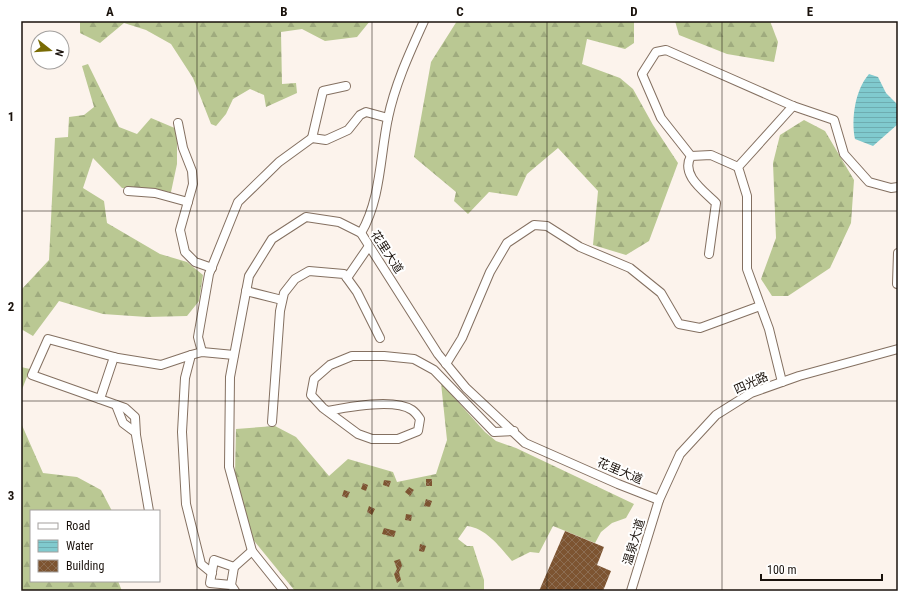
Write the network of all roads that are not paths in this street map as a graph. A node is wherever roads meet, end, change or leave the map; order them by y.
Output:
1 (424, 21) edge
2 (346, 86) dead end
3 (793, 106) junction
4 (388, 118) junction
5 (178, 123) dead end
6 (312, 138) junction
7 (691, 156) junction
8 (738, 167) junction
9 (898, 187) edge
10 (128, 192) dead end
11 (188, 202) junction
12 (361, 233) junction
13 (369, 246) junction
14 (898, 253) edge
15 (709, 254) dead end
16 (212, 268) junction
17 (347, 278) junction
18 (897, 284) dead end
19 (246, 290) junction
20 (282, 300) junction
21 (760, 306) junction
22 (380, 338) dead end
23 (898, 349) edge
24 (202, 352) junction
25 (191, 355) junction
26 (234, 355) junction
27 (114, 357) junction
28 (446, 364) junction
29 (782, 382) junction
30 (100, 399) junction
31 (116, 405) junction
32 (328, 411) junction
33 (272, 422) dead end
34 (514, 431) junction
35 (135, 432) junction
36 (659, 500) junction
37 (148, 510) edge
38 (252, 551) junction
39 (234, 567) junction
40 (212, 573) junction
41 (233, 588) edge
42 (284, 591) edge
43 (631, 591) edge

1 - 4 street
2 - 6 street
3 - 7 street
3 - 8 street
3 - 9 street
4 - 6 street
4 - 12 street
5 - 11 street
6 - 16 street
7 - 8 street
7 - 15 street
8 - 21 street
10 - 11 street
11 - 16 street
12 - 13 street, 花里大道
12 - 19 street, 花里大道
13 - 17 street
13 - 28 street, 花里大道
14 - 18 street
16 - 24 street
17 - 20 street
17 - 22 street
19 - 20 street
19 - 26 street, 花里大道
20 - 33 street
21 - 28 street
21 - 29 street
23 - 29 street, 四光路
24 - 25 street
24 - 26 street
25 - 27 street
25 - 40 street
26 - 38 street, 花里大道
27 - 30 street
27 - 30 street
28 - 34 street, 花里大道
29 - 36 street, 四光路
30 - 31 street
31 - 35 street
31 - 35 street
32 - 32 street
32 - 34 street
34 - 36 street, 花里大道
35 - 37 street
36 - 43 street, 温泉大道
38 - 39 street
38 - 42 street, 花里大道
39 - 40 street
39 - 41 street
40 - 41 street

